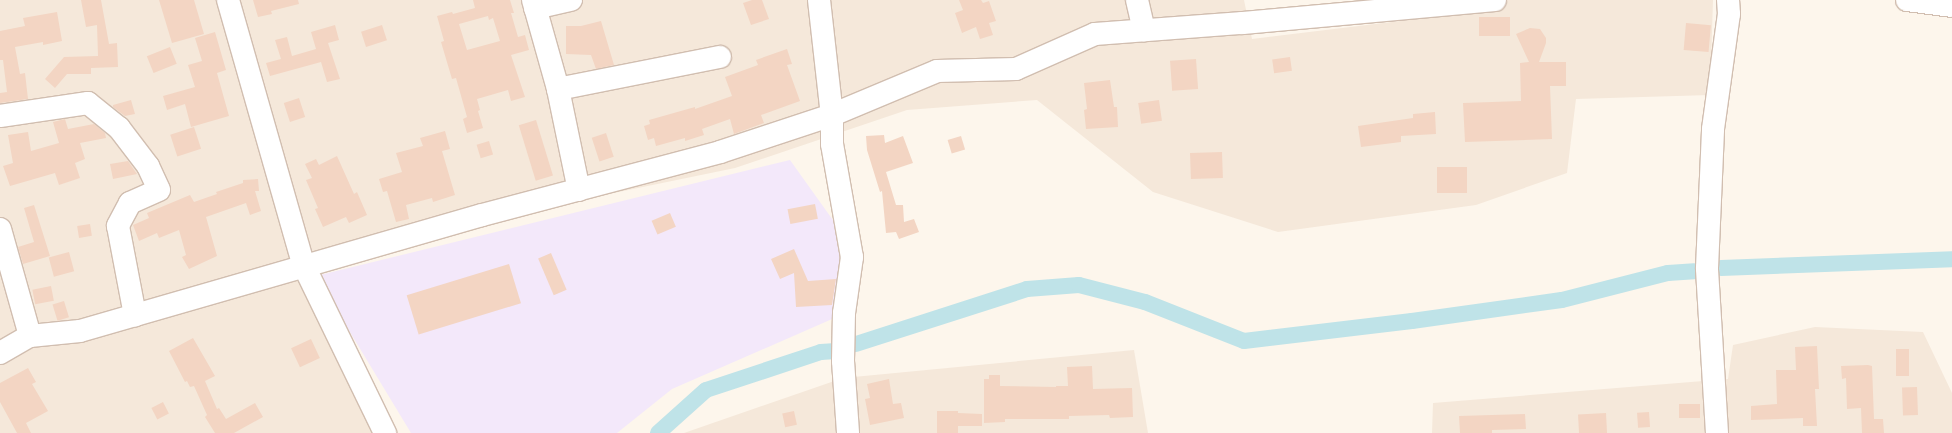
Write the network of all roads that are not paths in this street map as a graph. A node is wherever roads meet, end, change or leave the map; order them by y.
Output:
1 (228, 0) edge
2 (571, 0) edge
3 (819, 0) edge
4 (1137, 0) edge
5 (1494, 0) edge
6 (1728, 0) edge
7 (1906, 0) edge
8 (1437, 3) edge
9 (534, 4) edge
10 (1952, 6) edge
11 (1144, 30) junction
12 (720, 58) dead end
13 (558, 89) junction
14 (832, 115) junction
15 (0, 116) edge
16 (579, 190) junction
17 (0, 229) edge
18 (304, 266) junction
19 (135, 315) junction
20 (30, 336) junction
21 (0, 353) edge
22 (385, 433) edge
23 (848, 433) edge
24 (1717, 433) edge

1 - 18 street
2 - 9 street
3 - 14 street
4 - 11 street
5 - 8 street
6 - 24 street
7 - 10 street
8 - 11 street
9 - 13 street
11 - 14 street
12 - 13 street
13 - 16 street
14 - 16 street
14 - 23 street
15 - 19 street
16 - 18 street
17 - 20 street
18 - 19 street
18 - 22 street
19 - 20 street
20 - 21 street

